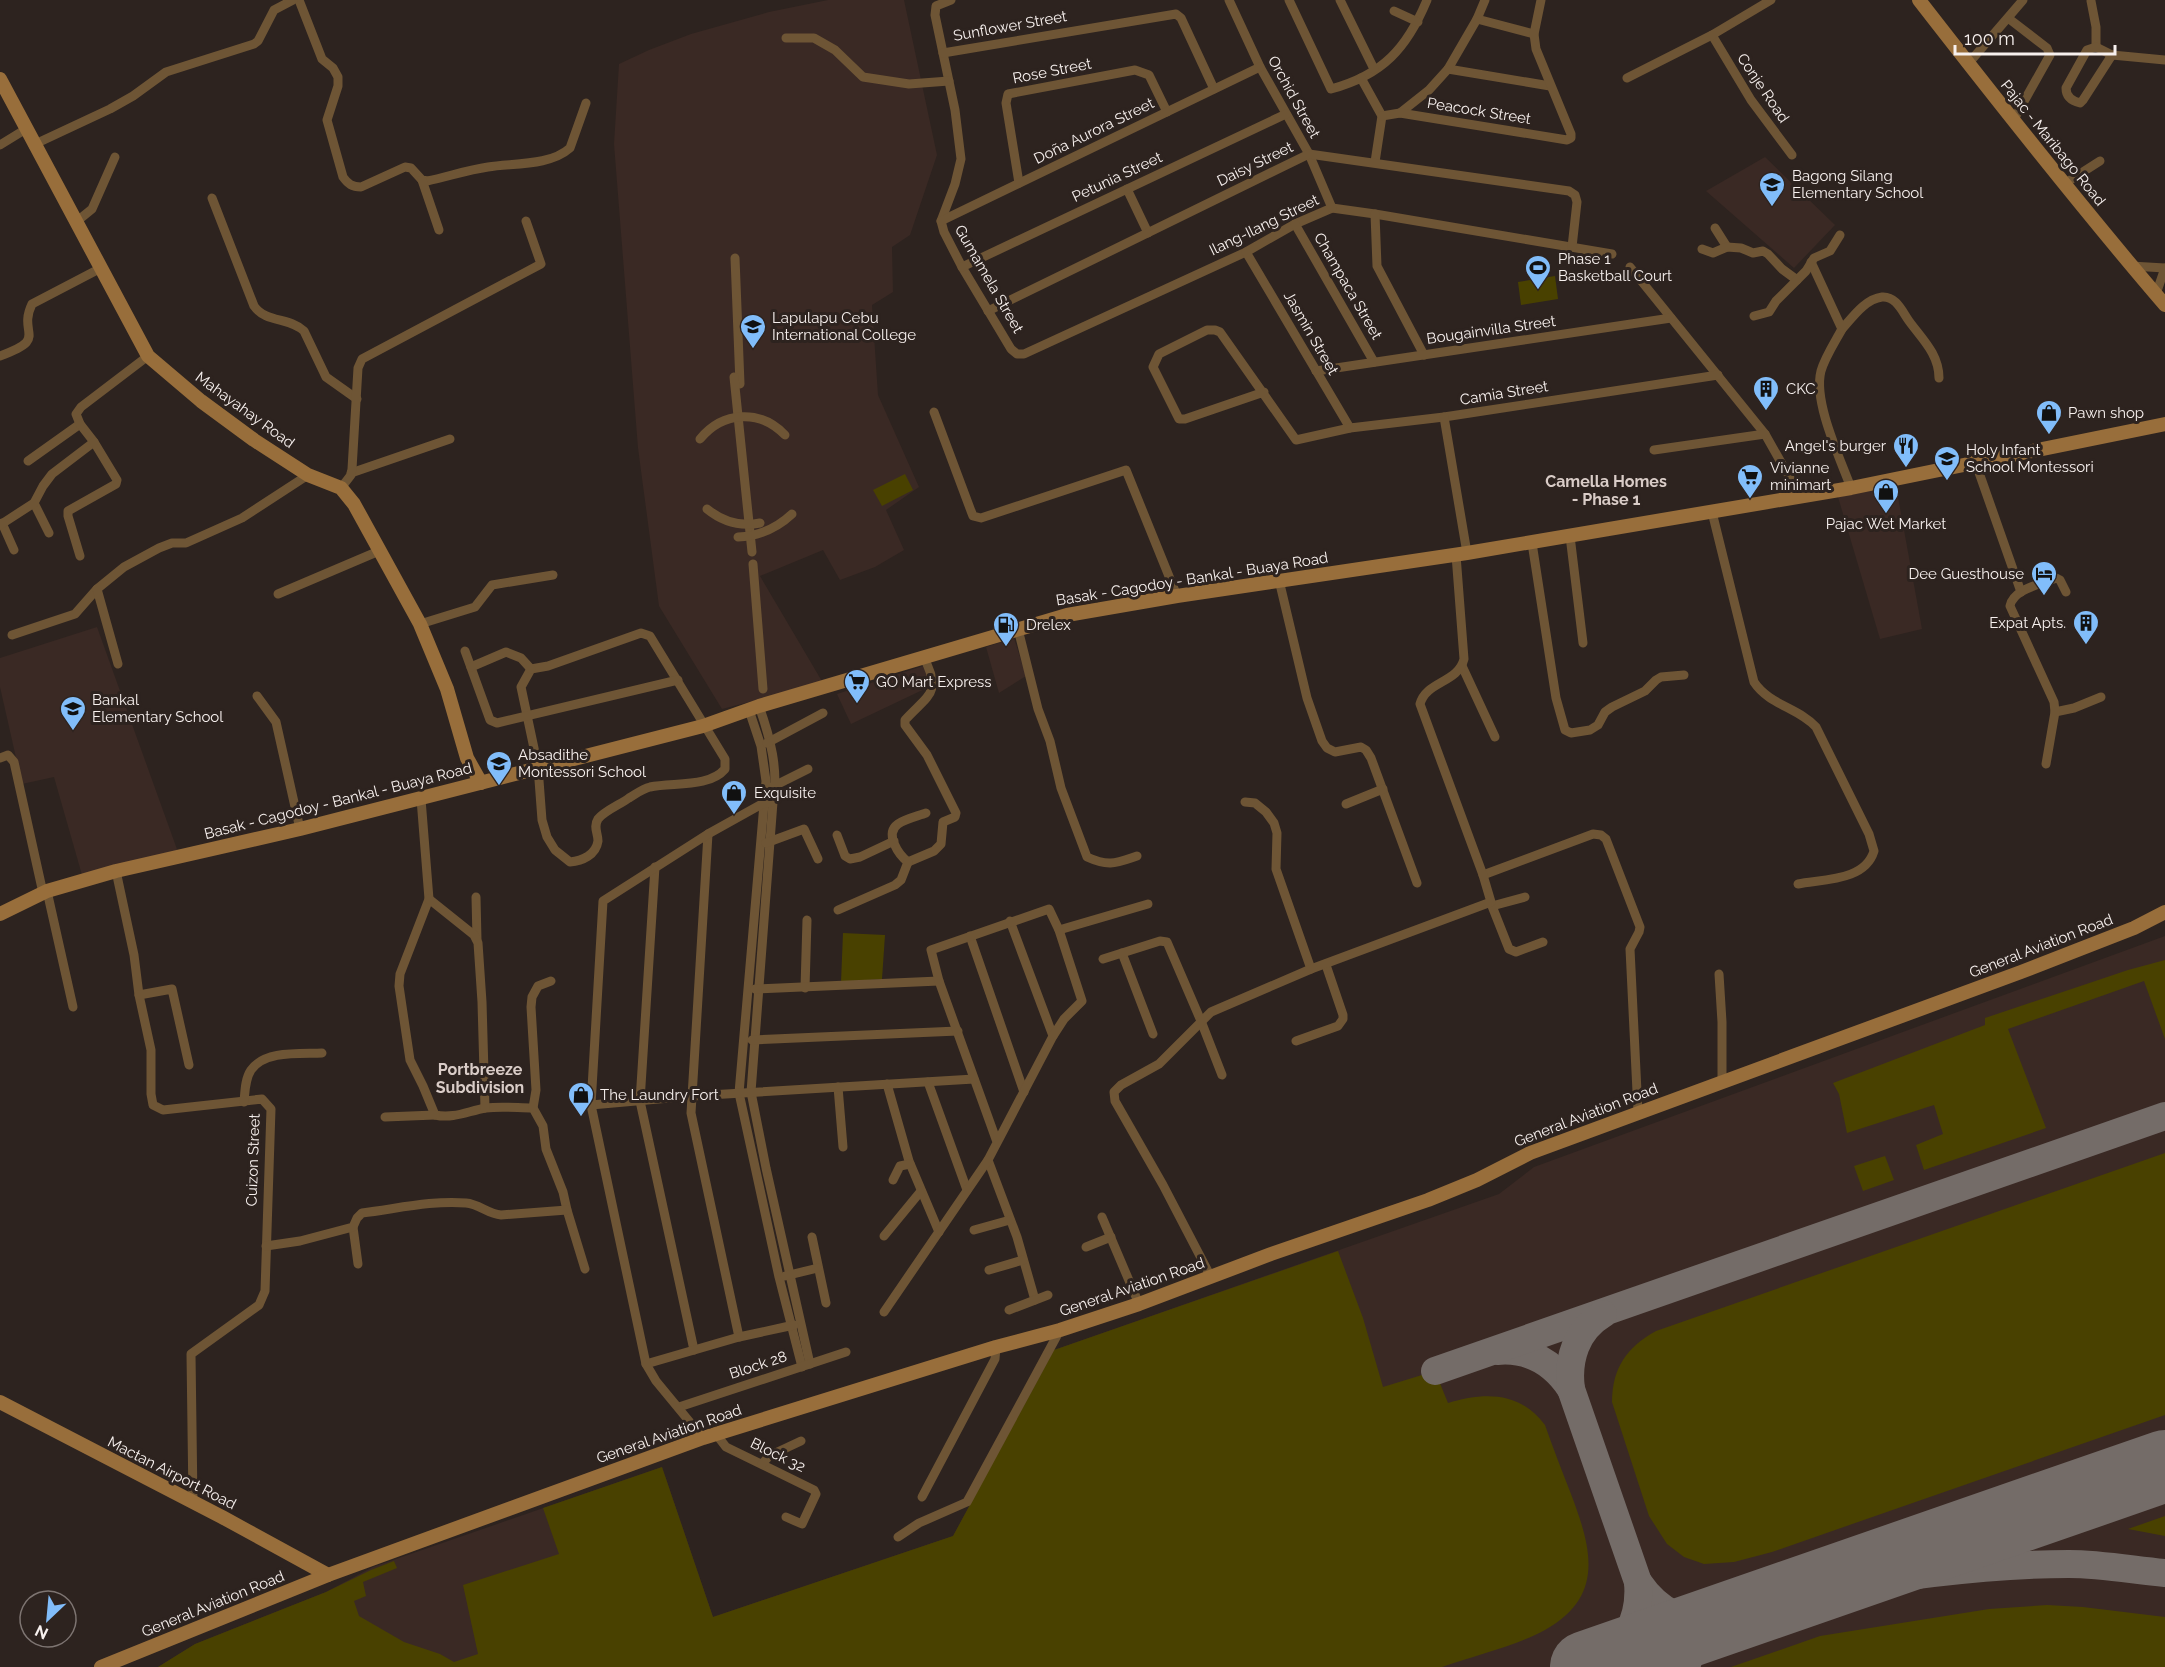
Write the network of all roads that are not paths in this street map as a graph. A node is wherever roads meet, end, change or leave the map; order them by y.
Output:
1 (293, 0) edge
2 (299, 0) edge
3 (951, 0) edge
4 (1229, 0) edge
5 (1289, 0) edge
6 (1340, 0) edge
7 (1426, 0) edge
8 (1485, 0) edge
9 (1541, 0) edge
10 (1771, 0) edge
11 (1919, 0) edge
12 (2021, 1) edge
13 (2091, 1) edge
14 (1394, 11) dead end
15 (2008, 18) junction
16 (1477, 19) junction
17 (1418, 22) junction
18 (1534, 34) junction
19 (1712, 35) junction
20 (786, 38) dead end
21 (2096, 46) junction
22 (943, 53) junction
23 (2112, 56) junction
24 (2165, 60) edge
25 (1968, 64) junction
26 (1260, 67) junction
27 (1374, 69) junction
28 (1448, 69) junction
29 (1361, 78) junction
30 (1627, 78) dead end
31 (0, 79) edge
32 (949, 81) junction
33 (1550, 86) junction
34 (1214, 89) junction
35 (586, 103) dead end
36 (1167, 112) junction
37 (1400, 113) junction
38 (1286, 114) junction
39 (1382, 116) junction
40 (2013, 121) junction
41 (26, 129) junction
42 (0, 145) edge
43 (33, 145) junction
44 (1309, 154) junction
45 (1792, 155) dead end
46 (115, 157) dead end
47 (2100, 161) dead end
48 (1375, 162) junction
49 (422, 180) junction
50 (1019, 183) junction
51 (2064, 184) junction
52 (1127, 189) junction
53 (212, 198) dead end
54 (1332, 208) junction
55 (1376, 214) junction
56 (526, 221) dead end
57 (941, 221) junction
58 (76, 222) junction
59 (1295, 224) junction
60 (1715, 228) dead end
61 (439, 230) dead end
62 (1148, 233) junction
63 (1840, 235) dead end
64 (1572, 247) junction
65 (1727, 247) junction
66 (1702, 249) dead end
67 (1246, 252) junction
68 (1612, 254) dead end
69 (735, 258) dead end
70 (1811, 262) junction
71 (2130, 266) junction
72 (962, 267) junction
73 (1630, 267) dead end
74 (101, 268) junction
75 (1797, 280) junction
76 (2160, 299) edge
77 (988, 311) junction
78 (1754, 316) dead end
79 (1671, 318) junction
80 (1842, 329) junction
81 (1017, 354) joint
82 (1424, 355) junction
83 (0, 356) edge
84 (148, 356) junction
85 (1374, 362) junction
86 (1316, 371) junction
87 (1718, 375) junction
88 (1939, 378) dead end
89 (1264, 392) junction
90 (357, 399) junction
91 (934, 412) dead end
92 (738, 416) junction
93 (1444, 417) junction
94 (80, 424) junction
95 (2165, 424) edge
96 (1350, 428) junction
97 (1765, 434) junction
98 (785, 435) dead end
99 (450, 439) dead end
100 (700, 439) dead end
101 (94, 442) junction
102 (1654, 450) dead end
103 (28, 461) dead end
104 (1976, 464) junction
105 (351, 473) junction
106 (308, 475) junction
107 (341, 488) junction
108 (1851, 488) junction
109 (1800, 496) junction
110 (34, 503) junction
111 (707, 510) dead end
112 (1712, 512) junction
113 (792, 514) dead end
114 (760, 523) dead end
115 (1, 524) edge
116 (749, 525) junction
117 (49, 533) dead end
118 (750, 536) junction
119 (1570, 536) junction
120 (738, 537) dead end
121 (1532, 543) junction
122 (15, 550) dead end
123 (379, 551) junction
124 (752, 552) dead end
125 (1462, 554) junction
126 (80, 556) dead end
127 (753, 564) dead end
128 (553, 575) dead end
129 (1279, 580) junction
130 (97, 589) junction
131 (2021, 592) junction
132 (2066, 592) dead end
133 (278, 594) dead end
134 (1177, 596) junction
135 (420, 624) junction
136 (1018, 628) junction
137 (12, 635) dead end
138 (1583, 643) dead end
139 (465, 651) dead end
140 (924, 658) junction
141 (118, 664) dead end
142 (471, 666) junction
143 (1462, 666) junction
144 (531, 669) junction
145 (1684, 675) dead end
146 (678, 680) junction
147 (763, 689) dead end
148 (257, 696) dead end
149 (2101, 697) dead end
150 (754, 708) junction
151 (2055, 712) junction
152 (823, 713) dead end
153 (526, 715) junction
154 (704, 726) junction
155 (1495, 737) dead end
156 (770, 741) junction
157 (761, 746) junction
158 (0, 758) edge
159 (467, 758) junction
160 (2046, 764) dead end
161 (537, 767) junction
162 (808, 769) dead end
163 (481, 783) junction
164 (776, 787) junction
165 (461, 788) junction
166 (1383, 789) junction
167 (765, 790) junction
168 (420, 799) junction
169 (1245, 802) dead end
170 (767, 803) junction
171 (1346, 804) dead end
172 (926, 813) dead end
173 (300, 829) junction
174 (708, 834) junction
175 (837, 835) dead end
176 (771, 841) junction
177 (894, 841) junction
178 (761, 845) junction
179 (1137, 856) dead end
180 (818, 859) dead end
181 (908, 862) junction
182 (655, 867) junction
183 (116, 871) junction
184 (1483, 875) junction
185 (1417, 883) dead end
186 (1798, 884) dead end
187 (45, 892) junction
188 (476, 897) dead end
189 (1525, 897) dead end
190 (429, 899) junction
191 (1148, 904) dead end
192 (1492, 904) junction
193 (838, 910) dead end
194 (2165, 912) edge
195 (0, 914) edge
196 (807, 920) dead end
197 (1010, 921) junction
198 (1059, 930) junction
199 (970, 936) junction
200 (477, 940) junction
201 (1544, 942) dead end
202 (1122, 952) junction
203 (1103, 959) dead end
204 (1326, 964) junction
205 (1311, 969) junction
206 (1719, 974) dead end
207 (550, 981) dead end
208 (939, 981) junction
209 (805, 988) junction
210 (749, 989) junction
211 (760, 989) junction
212 (139, 995) junction
213 (73, 1007) dead end
214 (1202, 1021) junction
215 (958, 1031) junction
216 (1153, 1034) dead end
217 (1053, 1036) junction
218 (744, 1040) junction
219 (756, 1040) junction
220 (1296, 1041) dead end
221 (322, 1053) dead end
222 (189, 1065) dead end
223 (1221, 1075) dead end
224 (974, 1079) junction
225 (928, 1082) junction
226 (1722, 1082) junction
227 (886, 1084) junction
228 (838, 1087) junction
229 (751, 1092) junction
230 (1024, 1092) junction
231 (739, 1093) junction
232 (692, 1096) junction
233 (640, 1101) junction
234 (244, 1102) junction
235 (591, 1105) junction
236 (485, 1108) junction
237 (533, 1108) junction
238 (1638, 1112) junction
239 (435, 1115) junction
240 (386, 1117) dead end
241 (997, 1142) junction
242 (843, 1147) dead end
243 (987, 1160) junction
244 (910, 1164) junction
245 (766, 1168) junction
246 (755, 1171) junction
247 (893, 1179) dead end
248 (967, 1190) junction
249 (921, 1191) junction
250 (772, 1195) junction
251 (762, 1197) junction
252 (567, 1210) junction
253 (1102, 1217) dead end
254 (1010, 1220) junction
255 (353, 1227) junction
256 (974, 1230) dead end
257 (939, 1232) junction
258 (884, 1236) dead end
259 (812, 1237) dead end
260 (1111, 1238) junction
261 (266, 1246) junction
262 (1086, 1246) dead end
263 (1023, 1260) junction
264 (358, 1264) dead end
265 (818, 1268) junction
266 (585, 1269) dead end
267 (989, 1270) dead end
268 (784, 1276) junction
269 (1211, 1277) junction
270 (1048, 1295) dead end
271 (1035, 1300) junction
272 (826, 1303) dead end
273 (1139, 1304) junction
274 (1009, 1310) dead end
275 (884, 1312) dead end
276 (801, 1323) junction
277 (791, 1325) junction
278 (1060, 1330) junction
279 (740, 1337) junction
280 (996, 1347) junction
281 (694, 1350) junction
282 (846, 1352) dead end
283 (646, 1364) junction
284 (806, 1365) junction
285 (0, 1402) edge
286 (680, 1407) junction
287 (709, 1436) junction
288 (801, 1441) dead end
289 (762, 1464) junction
290 (922, 1497) dead end
291 (193, 1502) junction
292 (786, 1517) dead end
293 (898, 1537) dead end
294 (328, 1575) junction
295 (101, 1667) edge

1 - 43 street
2 - 49 street
3 - 22 street, Gumamela Street
4 - 26 street, Orchid Street
5 - 29 street
6 - 27 street
7 - 17 street
8 - 16 street
9 - 18 street
10 - 19 street
11 - 25 street, Pajac - Maribago Road
12 - 15 street
13 - 21 street
14 - 17 street
15 - 25 street
15 - 40 street
16 - 18 street
16 - 28 street
17 - 27 street
18 - 33 street
19 - 30 street
19 - 45 street, Conje Road
20 - 32 street
21 - 23 street
21 - 23 street
22 - 32 street, Gumamela Street
22 - 34 street, Sunflower Street
23 - 24 street
25 - 40 street, Pajac - Maribago Road
26 - 34 street, Doña Aurora Street
26 - 38 street, Orchid Street
27 - 29 street
28 - 33 street
28 - 37 street
29 - 39 street
31 - 41 street, Mahayahay Road
32 - 57 street, Gumamela Street
33 - 37 street, Peacock Street
34 - 36 street, Doña Aurora Street
35 - 49 street
36 - 50 street, Doña Aurora Street
36 - 50 street, Rose Street
37 - 39 street, Peacock Street
38 - 44 street, Orchid Street
38 - 52 street, Petunia Street
39 - 48 street
40 - 51 street, Pajac - Maribago Road
41 - 42 street
41 - 43 street, Mahayahay Road
43 - 58 street, Mahayahay Road
44 - 48 street, Daisy Street
44 - 54 street, Orchid Street
44 - 62 street, Daisy Street
46 - 58 street
47 - 51 street
48 - 64 street, Daisy Street
49 - 61 street
50 - 57 street, Doña Aurora Street
51 - 71 street, Pajac - Maribago Road
52 - 62 street
52 - 72 street, Petunia Street
53 - 90 street
54 - 55 street, Ilang-Ilang Street
54 - 59 street, Ilang-Ilang Street
55 - 64 street, Ilang-Ilang Street
55 - 82 street
56 - 90 street
57 - 72 street, Gumamela Street
58 - 74 street, Mahayahay Road
59 - 67 street, Ilang-Ilang Street
59 - 85 street, Champaca Street
60 - 65 street
62 - 77 street, Daisy Street
63 - 70 street
64 - 68 street, Ilang-Ilang Street
65 - 66 street
65 - 75 street
67 - 81 street, Ilang-Ilang Street
67 - 86 street, Jasmin Street
69 - 92 street
70 - 75 street
70 - 80 street
71 - 76 street, Pajac - Maribago Road
71 - 76 street
72 - 77 street, Gumamela Street
73 - 79 street
74 - 83 street
74 - 84 street, Mahayahay Road
75 - 78 street
77 - 81 street, Gumamela Street
79 - 82 street, Bougainvilla Street
79 - 87 street
80 - 88 street
80 - 108 street
82 - 85 street, Bougainvilla Street
84 - 94 street
84 - 106 street, Mahayahay Road
85 - 86 street, Bougainvilla Street
86 - 96 street, Jasmin Street
87 - 93 street, Camia Street
87 - 97 street
89 - 89 street
89 - 96 street, Camia Street
90 - 105 street
91 - 134 street
92 - 98 street
92 - 100 street
92 - 116 street
93 - 96 street, Camia Street
93 - 125 street
94 - 101 street
94 - 103 street
95 - 104 street, Basak - Cagodoy - Bankal - Buaya Road
97 - 102 street
97 - 109 street
99 - 105 street
101 - 110 street
101 - 126 street
104 - 108 street, Basak - Cagodoy - Bankal - Buaya Road
104 - 131 street
105 - 107 street
106 - 107 street, Mahayahay Road
106 - 130 street
107 - 123 street
108 - 109 street, Basak - Cagodoy - Bankal - Buaya Road
109 - 112 street, Basak - Cagodoy - Bankal - Buaya Road
110 - 115 street
110 - 117 street
111 - 116 street
112 - 119 street, Basak - Cagodoy - Bankal - Buaya Road
112 - 186 street
113 - 118 street
114 - 116 street
115 - 122 street
116 - 118 street
118 - 120 street
118 - 124 street
119 - 121 street, Basak - Cagodoy - Bankal - Buaya Road
119 - 138 street
121 - 125 street, Basak - Cagodoy - Bankal - Buaya Road
121 - 145 street
123 - 133 street
123 - 135 street
125 - 129 street, Basak - Cagodoy - Bankal - Buaya Road
125 - 143 street
127 - 147 street
128 - 135 street
129 - 134 street, Basak - Cagodoy - Bankal - Buaya Road
129 - 166 street
130 - 137 street
130 - 141 street
131 - 132 street
131 - 151 street
134 - 136 street, Basak - Cagodoy - Bankal - Buaya Road
135 - 159 street
136 - 140 street, Basak - Cagodoy - Bankal - Buaya Road
136 - 179 street
139 - 142 street
140 - 150 street, Basak - Cagodoy - Bankal - Buaya Road
140 - 181 street
142 - 144 street
142 - 153 street
143 - 155 street
143 - 184 street
144 - 146 street
144 - 153 street
146 - 153 street
146 - 154 street
148 - 173 street
149 - 151 street
150 - 154 street, Basak - Cagodoy - Bankal - Buaya Road
150 - 156 street
150 - 157 street
151 - 160 street
152 - 156 street
153 - 161 street
154 - 161 street, Basak - Cagodoy - Bankal - Buaya Road
154 - 161 street
156 - 157 street
156 - 164 street
157 - 167 street
158 - 187 street
159 - 163 street
159 - 165 street
161 - 163 street, Basak - Cagodoy - Bankal - Buaya Road
162 - 164 street
163 - 165 street, Basak - Cagodoy - Bankal - Buaya Road
164 - 167 street
164 - 170 street
165 - 168 street, Basak - Cagodoy - Bankal - Buaya Road
166 - 171 street
166 - 185 street
167 - 170 street
168 - 173 street, Basak - Cagodoy - Bankal - Buaya Road
168 - 190 street
169 - 205 street
170 - 174 street
170 - 176 street
170 - 178 street
172 - 177 street
173 - 183 street, Basak - Cagodoy - Bankal - Buaya Road
174 - 182 street
174 - 232 street
175 - 177 street
176 - 178 street
176 - 180 street
176 - 211 street
177 - 181 street
178 - 210 street
181 - 193 street
182 - 233 street
182 - 235 street
183 - 187 street, Basak - Cagodoy - Bankal - Buaya Road
183 - 212 street, Cuizon Street
184 - 192 street
184 - 238 street
187 - 195 street, Basak - Cagodoy - Bankal - Buaya Road
187 - 213 street
188 - 200 street
189 - 192 street
190 - 200 street
190 - 239 street
191 - 198 street
192 - 201 street
192 - 204 street
194 - 226 street, General Aviation Road
196 - 209 street
197 - 198 street
197 - 199 street
197 - 217 street
198 - 217 street
199 - 208 street
199 - 230 street
200 - 236 street
202 - 203 street
202 - 214 street
202 - 216 street
204 - 205 street
204 - 220 street
205 - 214 street
206 - 226 street
207 - 237 street
208 - 209 street
208 - 215 street
209 - 211 street
210 - 211 street
210 - 218 street
211 - 219 street
212 - 222 street
212 - 234 street, Cuizon Street
214 - 223 street
214 - 269 street
215 - 219 street
215 - 224 street
217 - 230 street
218 - 219 street
218 - 231 street
219 - 229 street
221 - 234 street
224 - 225 street
224 - 241 street
225 - 227 street
225 - 248 street
226 - 238 street, General Aviation Road
227 - 228 street
227 - 244 street
228 - 229 street
228 - 242 street
229 - 231 street
229 - 245 street
230 - 241 street
231 - 232 street
231 - 246 street
232 - 233 street
232 - 279 street
233 - 235 street
233 - 281 street
234 - 261 street, Cuizon Street
235 - 283 street
236 - 237 street
236 - 239 street
237 - 252 street
238 - 269 street, General Aviation Road
239 - 240 street
241 - 243 street
243 - 248 street
243 - 254 street
244 - 247 street
244 - 249 street
245 - 246 street
245 - 250 street
246 - 251 street
248 - 257 street
249 - 257 street
249 - 258 street
250 - 251 street
250 - 268 street
251 - 268 street
252 - 255 street
252 - 266 street
253 - 260 street
254 - 256 street
254 - 263 street
255 - 261 street
255 - 264 street
257 - 275 street
259 - 265 street
260 - 262 street
260 - 273 street
261 - 291 street, Cuizon Street
263 - 267 street
263 - 271 street
265 - 268 street
265 - 272 street
268 - 276 street
268 - 277 street
269 - 273 street, General Aviation Road
270 - 271 street
271 - 274 street
273 - 278 street, General Aviation Road
276 - 277 street
276 - 284 street
277 - 279 street
277 - 284 street
278 - 280 street, General Aviation Road
278 - 293 street
279 - 281 street
280 - 287 street, General Aviation Road
280 - 290 street
281 - 283 street
282 - 284 street, Block 28
283 - 286 street, Block 32
284 - 286 street, Block 28
285 - 291 street, Mactan Airport Road
286 - 287 street, Block 32
287 - 289 street, Block 32
287 - 294 street, General Aviation Road
288 - 289 street
289 - 292 street, Block 32
291 - 294 street, Mactan Airport Road
294 - 295 street, General Aviation Road

